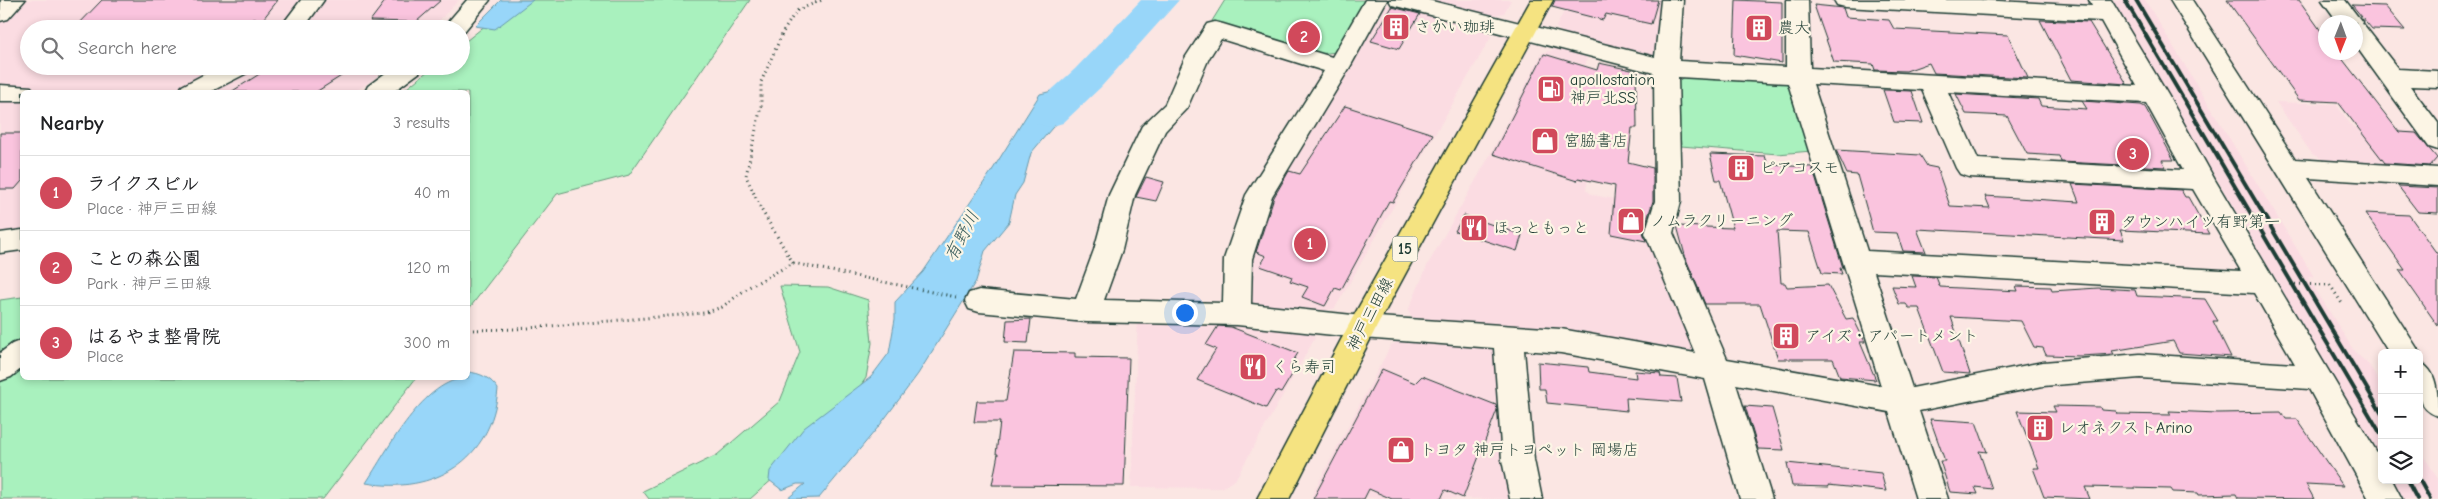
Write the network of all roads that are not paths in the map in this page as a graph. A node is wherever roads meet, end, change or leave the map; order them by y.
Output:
1 (14, 0) edge
2 (313, 0) edge
3 (479, 0) edge
4 (1376, 0) edge
5 (1400, 0) edge
6 (1542, 0) edge
7 (1672, 0) edge
8 (1797, 0) edge
9 (1846, 0) edge
10 (2180, 0) edge
11 (2333, 0) edge
12 (2104, 7) edge
13 (0, 14) edge
14 (2345, 15) edge
15 (298, 20) edge
16 (462, 20) edge
17 (1525, 32) junction
18 (2363, 39) edge
19 (1338, 67) junction
20 (1666, 68) junction
21 (223, 75) edge
22 (399, 75) edge
23 (1798, 76) junction
24 (2391, 77) junction
25 (2438, 79) edge
26 (1932, 84) junction
27 (195, 90) edge
28 (380, 90) edge
29 (0, 93) edge
30 (20, 93) edge
31 (2156, 94) junction
32 (2438, 141) edge
33 (2288, 168) junction
34 (2438, 177) edge
35 (2202, 180) junction
36 (20, 240) edge
37 (0, 243) edge
38 (1858, 261) junction
39 (2263, 283) junction
40 (979, 301) road end
41 (1086, 311) junction
42 (1236, 314) junction
43 (1362, 327) junction
44 (1508, 336) junction
45 (2402, 349) edge
46 (20, 354) edge
47 (0, 369) edge
48 (1718, 370) junction
49 (2316, 377) junction
50 (1902, 402) junction
51 (1272, 499) edge
52 (1526, 499) edge
53 (1756, 499) edge
54 (1932, 499) edge
55 (2386, 499) edge

1 - 13 street
2 - 15 street
3 - 16 street
4 - 19 street
5 - 17 street
6 - 17 main road, 神戸三田線 / 15
7 - 20 street
8 - 23 street
9 - 12 street
10 - 33 street
11 - 14 street
12 - 31 street
17 - 20 street
17 - 43 main road, 神戸三田線 / 15
18 - 24 street
19 - 41 street
19 - 42 street
20 - 23 street
20 - 48 street
21 - 27 street
22 - 28 street
23 - 26 street
23 - 38 street
24 - 25 street
24 - 32 street
26 - 31 street
26 - 35 street
29 - 30 street
31 - 35 street
33 - 34 street
33 - 45 street
35 - 39 street
36 - 37 street
38 - 39 street
38 - 50 street
39 - 49 street
40 - 41 street
41 - 42 street
42 - 43 street
43 - 44 street
43 - 51 main road, 神戸三田線 / 15
44 - 48 street
44 - 52 street
46 - 47 street
48 - 50 street
48 - 53 street
49 - 50 street
49 - 55 street
50 - 54 street

